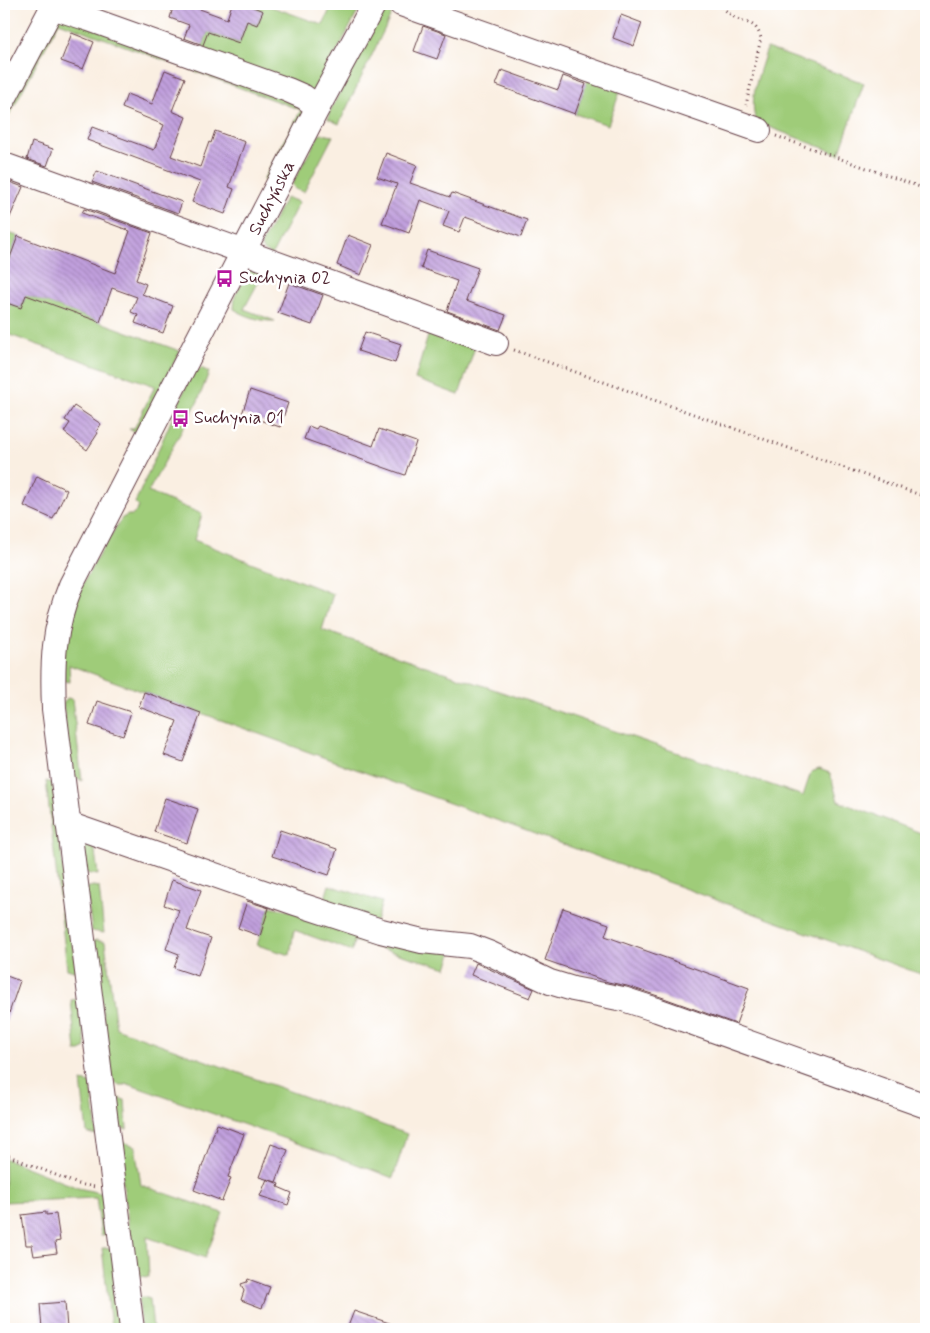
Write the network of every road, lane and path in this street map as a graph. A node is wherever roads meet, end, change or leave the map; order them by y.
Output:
1 (374, 4) edge
2 (401, 4) edge
3 (718, 4) edge
4 (53, 5) edge
5 (4, 99) edge
6 (318, 107) junction
7 (755, 129) junction
8 (4, 164) edge
9 (926, 190) edge
10 (244, 252) junction
11 (496, 343) joint
12 (926, 497) edge
13 (68, 824) junction
14 (926, 1106) edge
15 (4, 1154) edge
16 (115, 1189) junction
17 (132, 1329) edge

1 - 6 street, Suchyńska
2 - 7 street
3 - 7 path
4 - 5 street
4 - 6 street
6 - 10 street, Suchyńska
7 - 9 path
8 - 10 street
10 - 11 street
10 - 13 street, Suchyńska
11 - 12 path
13 - 14 street
13 - 16 street, Suchyńska
15 - 16 path
16 - 17 street, Suchyńska

